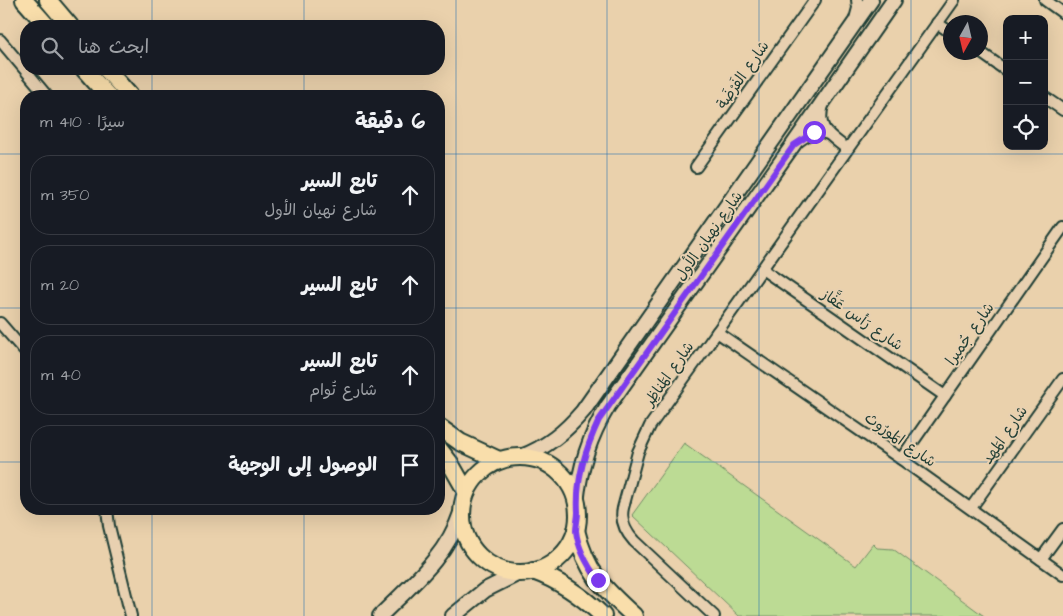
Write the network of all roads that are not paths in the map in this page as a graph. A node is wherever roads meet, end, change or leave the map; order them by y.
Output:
1 (24, 0) edge
2 (48, 0) edge
3 (815, 0) edge
4 (857, 0) edge
5 (871, 0) edge
6 (894, 0) edge
7 (954, 0) edge
8 (1045, 0) edge
9 (1063, 13) edge
10 (42, 20) edge
11 (65, 20) edge
12 (937, 23) junction
13 (853, 26) junction
14 (943, 27) edge
15 (0, 40) edge
16 (988, 58) edge
17 (20, 64) edge
18 (1003, 68) edge
19 (29, 75) edge
20 (89, 75) edge
21 (111, 75) edge
22 (42, 90) edge
23 (103, 90) edge
24 (125, 90) edge
25 (824, 100) junction
26 (1048, 100) edge
27 (1063, 110) edge
28 (828, 134) junction
29 (794, 145) junction
30 (847, 149) junction
31 (696, 167) dead end
32 (1063, 227) edge
33 (762, 269) junction
34 (0, 322) edge
35 (717, 332) junction
36 (20, 346) edge
37 (1063, 379) edge
38 (945, 396) junction
39 (445, 431) edge
40 (445, 457) edge
41 (521, 457) junction
42 (901, 459) junction
43 (499, 460) junction
44 (466, 491) junction
45 (576, 503) junction
46 (972, 508) junction
47 (462, 512) junction
48 (108, 515) edge
49 (1063, 529) edge
50 (576, 530) junction
51 (1042, 559) junction
52 (526, 572) junction
53 (1063, 574) edge
54 (131, 616) edge
55 (380, 616) edge
56 (453, 616) edge
57 (603, 616) edge
58 (634, 616) edge
59 (714, 616) edge

1 - 10 main road
2 - 11 main road
3 - 31 street, شارع الفَرْضَة
4 - 13 street
5 - 13 main road, شارع نهيان الأول
6 - 25 main road, شارع نهيان الأول
7 - 12 street, شارع المَناظِر
8 - 9 street
12 - 14 street
12 - 30 street, شارع المَناظِر
13 - 41 main road, شارع نهيان الأول
15 - 17 street
16 - 18 street
19 - 22 street
20 - 23 main road
21 - 24 main road
25 - 28 street
25 - 29 main road, شارع نهيان الأول
26 - 27 street
28 - 29 street
28 - 30 street
29 - 45 main road, شارع نهيان الأول
30 - 33 street, شارع المَناظِر
32 - 38 street, شارع جُميرا
33 - 35 street, شارع المَناظِر
33 - 38 street, شارع رَأس عَفَّاز
34 - 36 street
35 - 42 street, شارع المَورُوث
35 - 59 street, شارع المَناظِر
37 - 46 street, شارع المَهد
38 - 42 street, شارع جُميرا
39 - 43 main road
40 - 44 main road
41 - 43 main road
41 - 45 main road
42 - 46 street, شارع المَورُوث
43 - 44 main road
44 - 47 main road
45 - 50 main road
46 - 51 street, شارع المَورُوث
47 - 52 main road
47 - 55 main road
48 - 54 street
49 - 51 street
50 - 52 main road
50 - 58 main road
51 - 53 street, شارع المَورُوث
52 - 56 main road
52 - 57 main road

